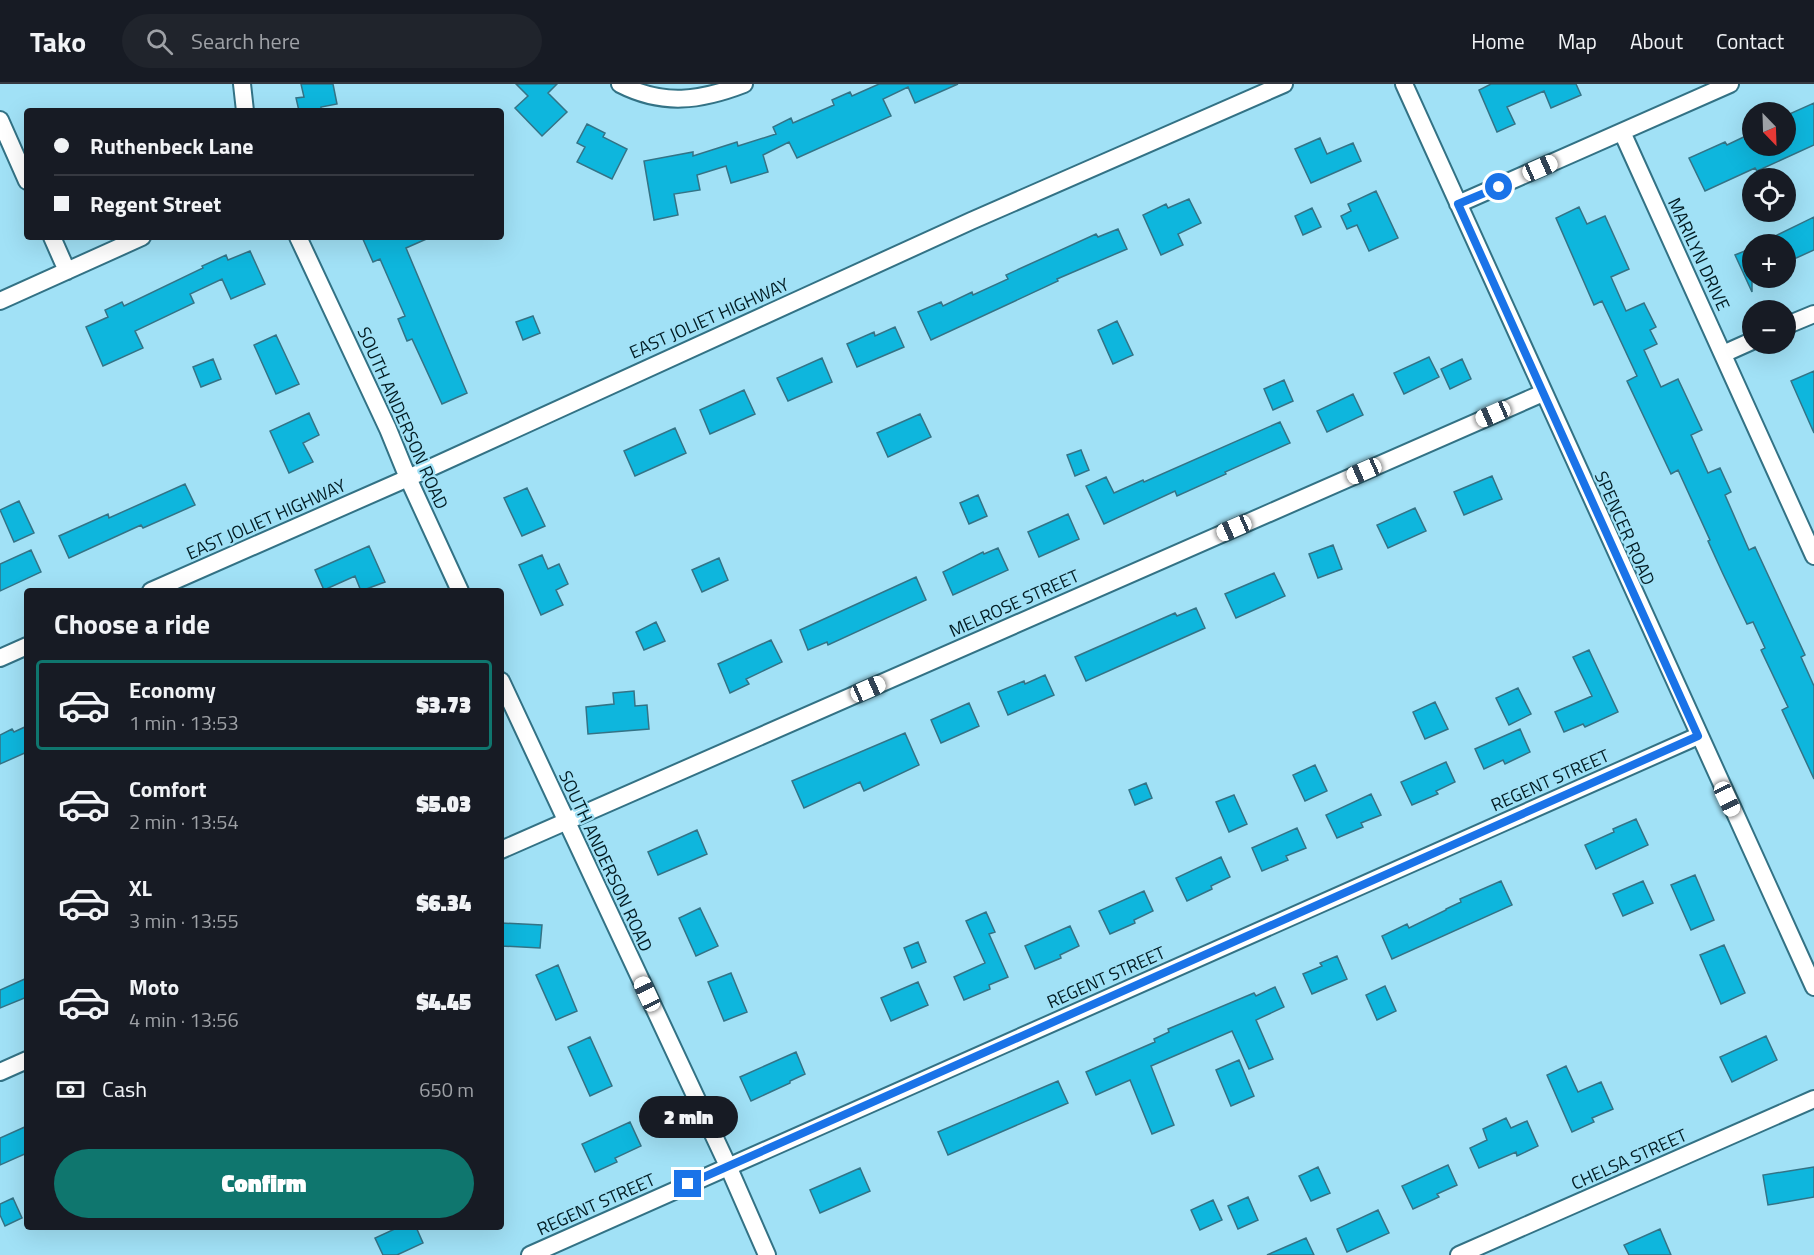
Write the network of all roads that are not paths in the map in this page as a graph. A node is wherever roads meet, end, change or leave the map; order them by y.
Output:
1 (242, 84) edge
2 (620, 84) edge
3 (744, 84) edge
4 (1284, 84) edge
5 (1404, 84) edge
6 (1730, 84) edge
7 (244, 108) edge
8 (0, 120) edge
9 (1622, 132) junction
10 (24, 174) edge
11 (1458, 204) junction
12 (53, 240) edge
13 (135, 240) edge
14 (299, 240) edge
15 (67, 271) junction
16 (0, 301) edge
17 (1814, 314) edge
18 (1796, 321) edge
19 (1742, 345) edge
20 (1723, 354) junction
21 (1543, 393) junction
22 (408, 478) junction
23 (1814, 556) edge
24 (158, 588) edge
25 (459, 588) edge
26 (24, 647) edge
27 (0, 658) edge
28 (504, 687) edge
29 (1698, 736) junction
30 (566, 821) junction
31 (504, 849) edge
32 (1814, 987) edge
33 (24, 1061) edge
34 (0, 1072) edge
35 (1814, 1099) edge
36 (728, 1166) junction
37 (530, 1255) edge
38 (766, 1255) edge
39 (1459, 1255) edge

1 - 7 street
2 - 3 street
4 - 22 street, EAST JOLIET HIGHWAY
5 - 11 street, SPENCER ROAD
6 - 9 street
8 - 10 street
9 - 11 street
9 - 20 street, MARILYN DRIVE
11 - 21 street, SPENCER ROAD
12 - 15 street
13 - 15 street
14 - 22 street, SOUTH ANDERSON ROAD
15 - 16 street
17 - 18 street
19 - 20 street
20 - 23 street, MARILYN DRIVE
21 - 29 street, SPENCER ROAD
21 - 30 street, MELROSE STREET
22 - 24 street, EAST JOLIET HIGHWAY
22 - 25 street, SOUTH ANDERSON ROAD
26 - 27 street
28 - 30 street, SOUTH ANDERSON ROAD
29 - 32 street, SPENCER ROAD
29 - 36 street, REGENT STREET
30 - 31 street, MELROSE STREET
30 - 36 street, SOUTH ANDERSON ROAD
33 - 34 street
35 - 39 street, CHELSA STREET
36 - 37 street, REGENT STREET
36 - 38 street, SOUTH ANDERSON ROAD

